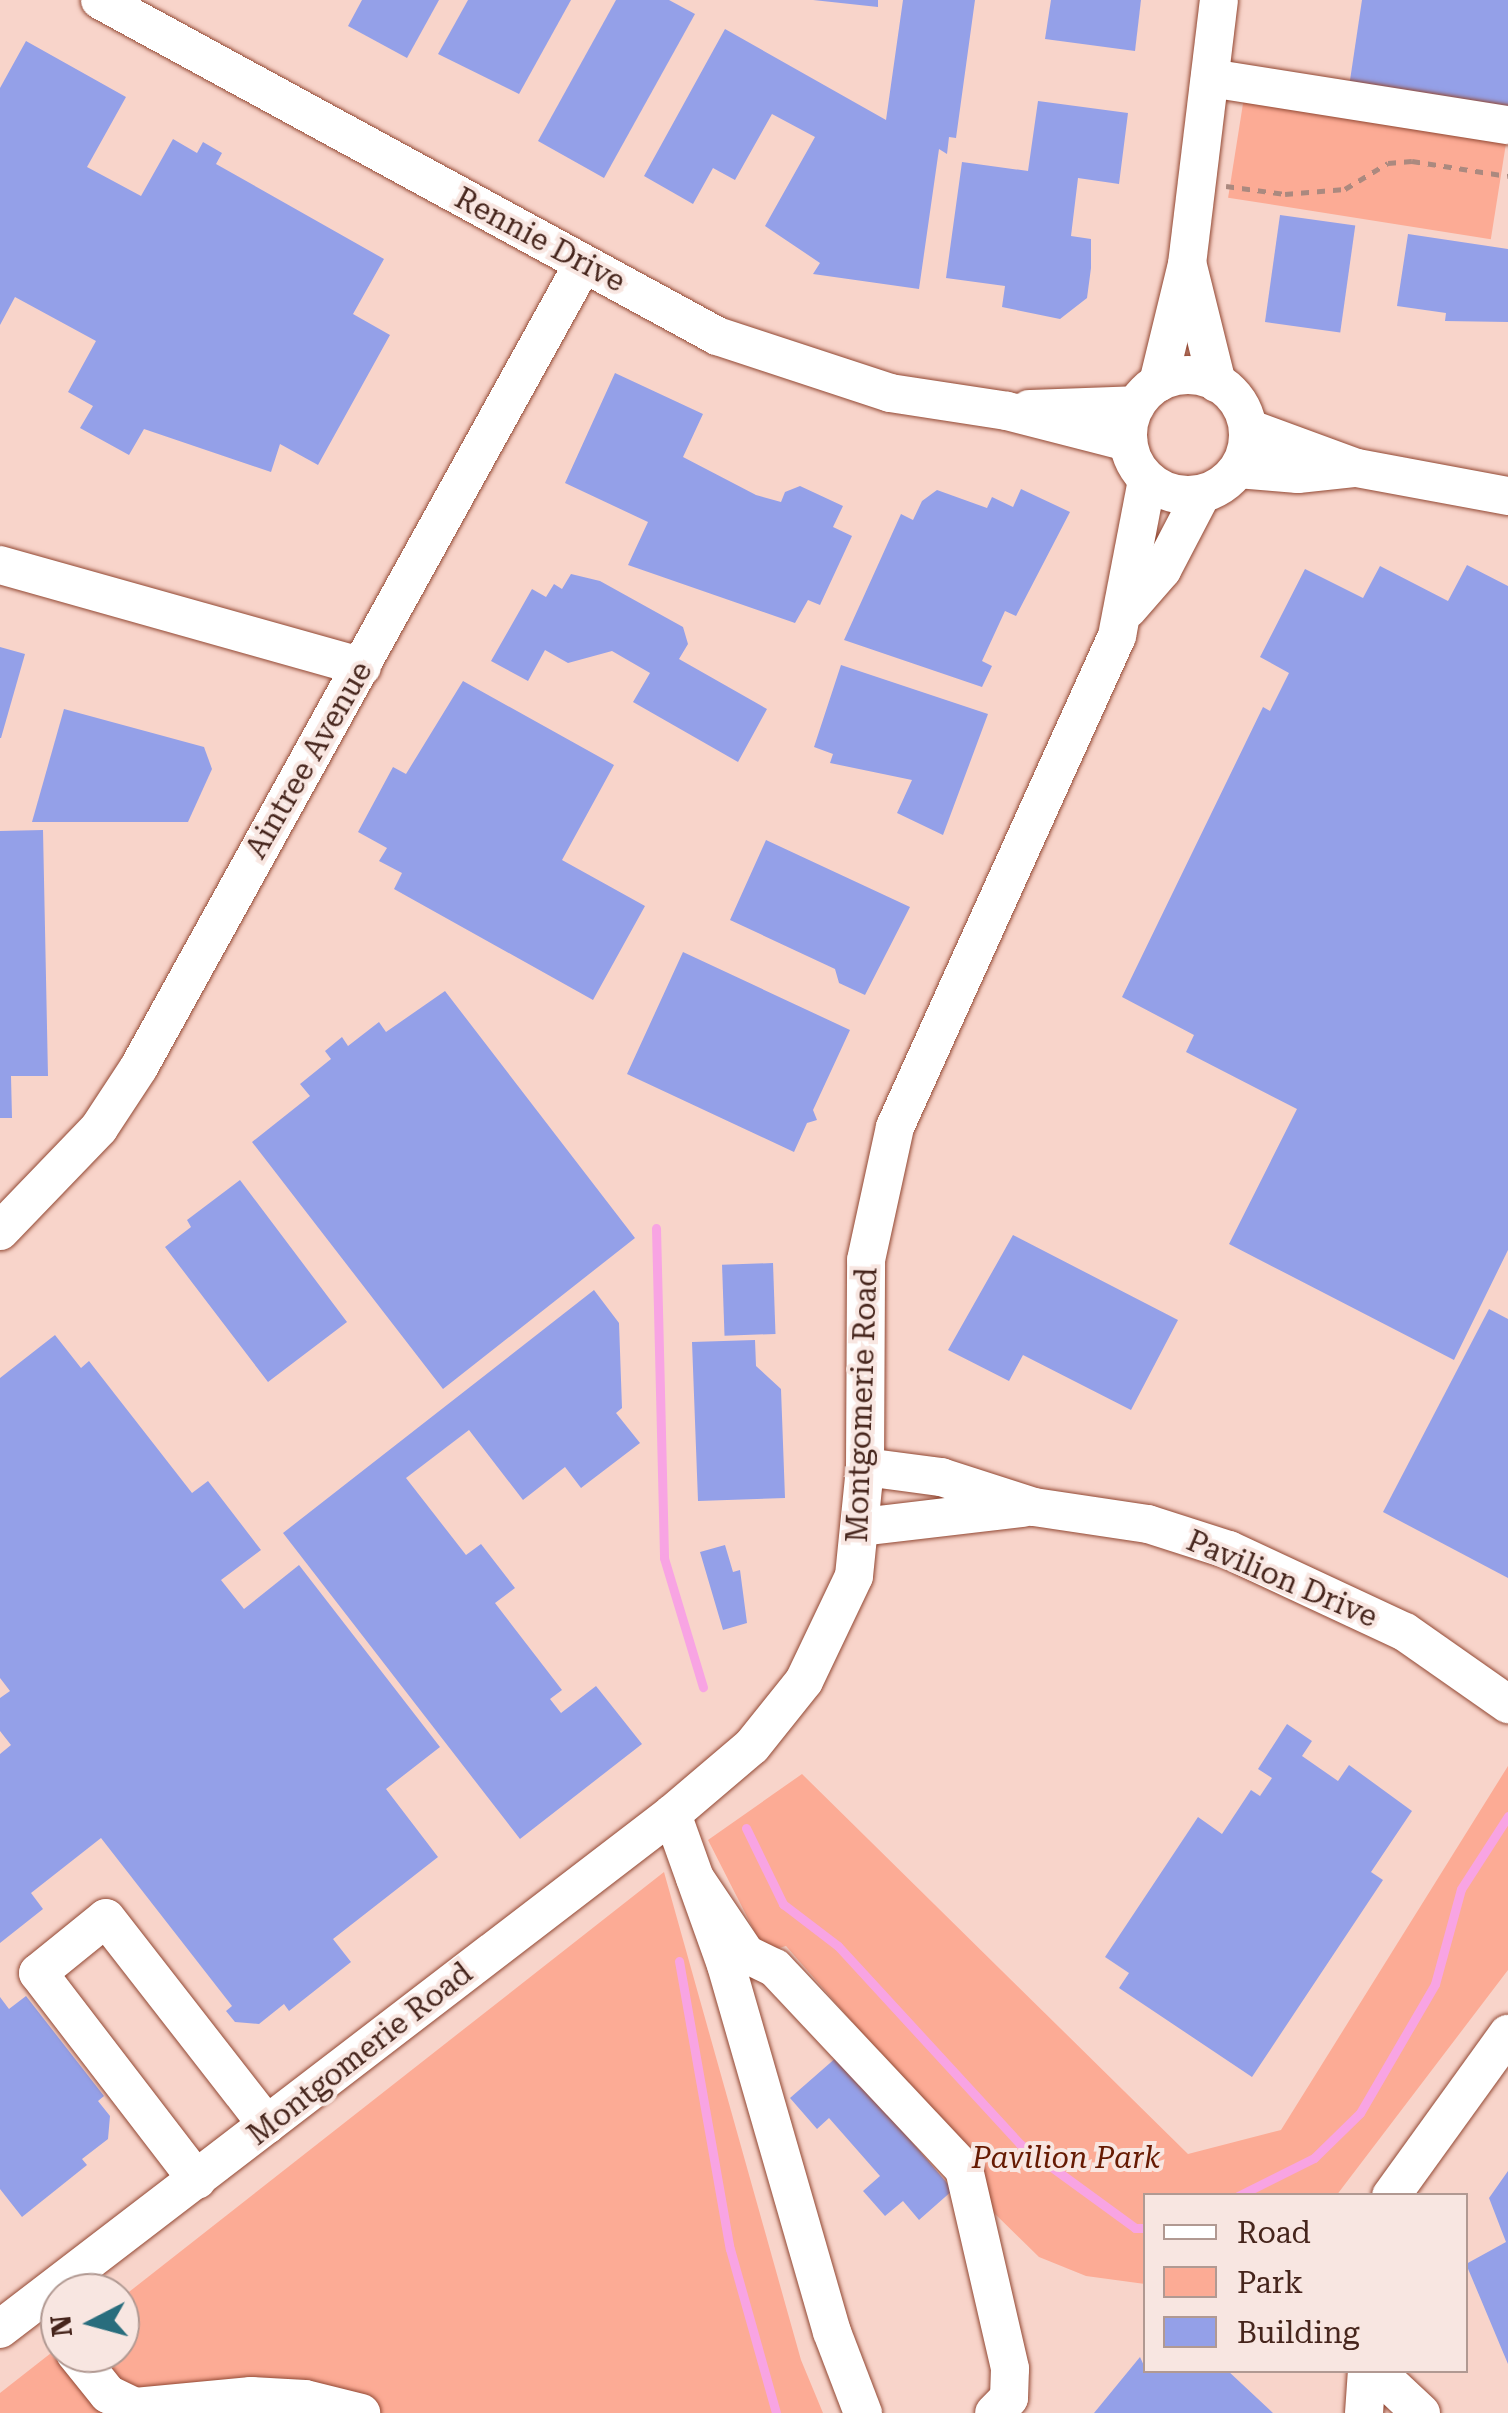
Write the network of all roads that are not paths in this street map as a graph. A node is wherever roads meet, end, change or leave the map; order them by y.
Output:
1 (100, 0) edge
2 (1219, 0) edge
3 (1210, 78) junction
4 (1508, 124) edge
5 (583, 264) junction
6 (1187, 264) junction
7 (1217, 382) junction
8 (1147, 394) junction
9 (1007, 411) junction
10 (1248, 428) junction
11 (1128, 442) junction
12 (1357, 468) junction
13 (1238, 469) junction
14 (1148, 480) junction
15 (1201, 494) junction
16 (1508, 496) edge
17 (0, 564) edge
18 (1124, 615) junction
19 (362, 667) junction
20 (0, 1231) edge
21 (865, 1466) junction
22 (1034, 1507) junction
23 (862, 1527) junction
24 (1508, 1704) edge
25 (672, 1814) junction
26 (695, 1878) junction
27 (1508, 2034) edge
28 (268, 2125) junction
29 (198, 2180) junction
30 (1394, 2193) edge
31 (96, 2273) edge
32 (40, 2317) edge
33 (0, 2329) edge
34 (92, 2373) edge
35 (1367, 2373) edge
36 (1378, 2373) edge
37 (361, 2413) edge
38 (862, 2413) edge
39 (994, 2413) edge
40 (1364, 2413) edge
41 (1421, 2413) edge

1 - 5 street, Rennie Drive
2 - 3 street
3 - 4 street
3 - 6 street
5 - 9 street, Rennie Drive
5 - 19 street, Aintree Avenue
6 - 7 street
6 - 8 street
7 - 8 street
7 - 10 street
8 - 9 street, Rennie Drive
8 - 11 street
9 - 11 street, Rennie Drive
10 - 12 street
10 - 13 street
11 - 14 street
12 - 13 street
12 - 16 street
13 - 15 street
14 - 15 street
14 - 18 street, Montgomerie Road
15 - 18 street, Montgomerie Road
17 - 19 street
18 - 21 street, Montgomerie Road
19 - 20 street, Aintree Avenue
21 - 22 street, Pavilion Drive
21 - 23 street, Montgomerie Road
22 - 23 street, Pavilion Drive
22 - 24 street, Pavilion Drive
23 - 25 street, Montgomerie Road
25 - 26 street
25 - 28 street, Montgomerie Road
26 - 38 street
26 - 39 street
27 - 30 street
28 - 29 street, Montgomerie Road
28 - 29 street
29 - 31 street, Montgomerie Road
32 - 33 street, Montgomerie Road
34 - 37 street
35 - 40 street
36 - 41 street

